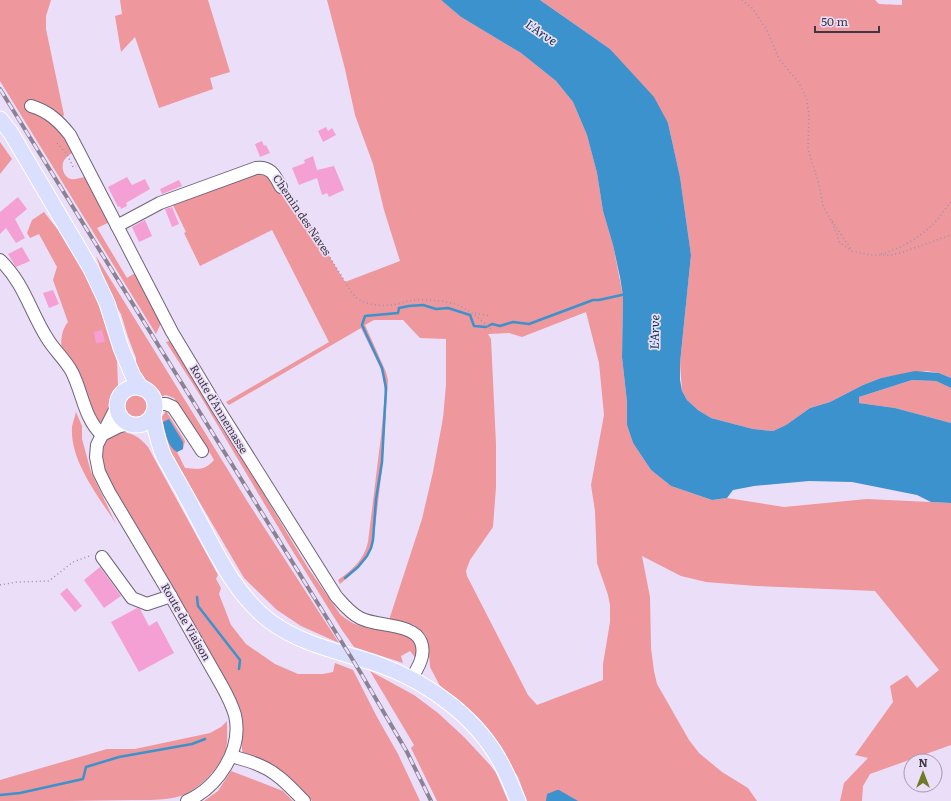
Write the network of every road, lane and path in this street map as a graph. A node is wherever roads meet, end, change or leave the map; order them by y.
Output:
1 (742, 0) edge
2 (31, 106) dead end
3 (0, 119) edge
4 (281, 187) joint
5 (951, 202) edge
6 (828, 214) junction
7 (117, 226) junction
8 (951, 235) edge
9 (852, 251) junction
10 (880, 255) junction
11 (0, 260) edge
12 (473, 313) junction
13 (490, 316) dead end
14 (491, 328) dead end
15 (121, 348) junction
16 (141, 388) junction
17 (120, 399) junction
18 (154, 409) junction
19 (134, 424) junction
20 (102, 434) junction
21 (202, 451) dead end
22 (162, 452) junction
23 (97, 556) joint
24 (0, 585) edge
25 (171, 596) junction
26 (411, 679) junction
27 (231, 756) junction
28 (187, 801) edge
29 (304, 801) edge
30 (518, 801) edge

1 - 6 path
2 - 7 street, Route d'Annemasse
3 - 15 main road
4 - 7 street, Chemin des Naves
4 - 12 path, Chemin des Naves
5 - 10 path
6 - 9 path
6 - 9 path
7 - 26 street, Route d'Annemasse
8 - 10 path
9 - 10 path
11 - 20 street
12 - 13 path, Chemin des Naves
12 - 14 path, Chemin des Naves
15 - 16 main road
15 - 17 main road
16 - 17 main road
16 - 18 main road
17 - 19 main road
17 - 20 street, Route de Viaison
18 - 19 main road
18 - 21 street
18 - 22 main road
19 - 20 street
19 - 22 main road
20 - 25 street, Route de Viaison
22 - 26 main road
23 - 24 path
23 - 25 street
25 - 27 street, Route de Viaison
26 - 30 main road
27 - 28 street, Route de Viaison
27 - 29 street

